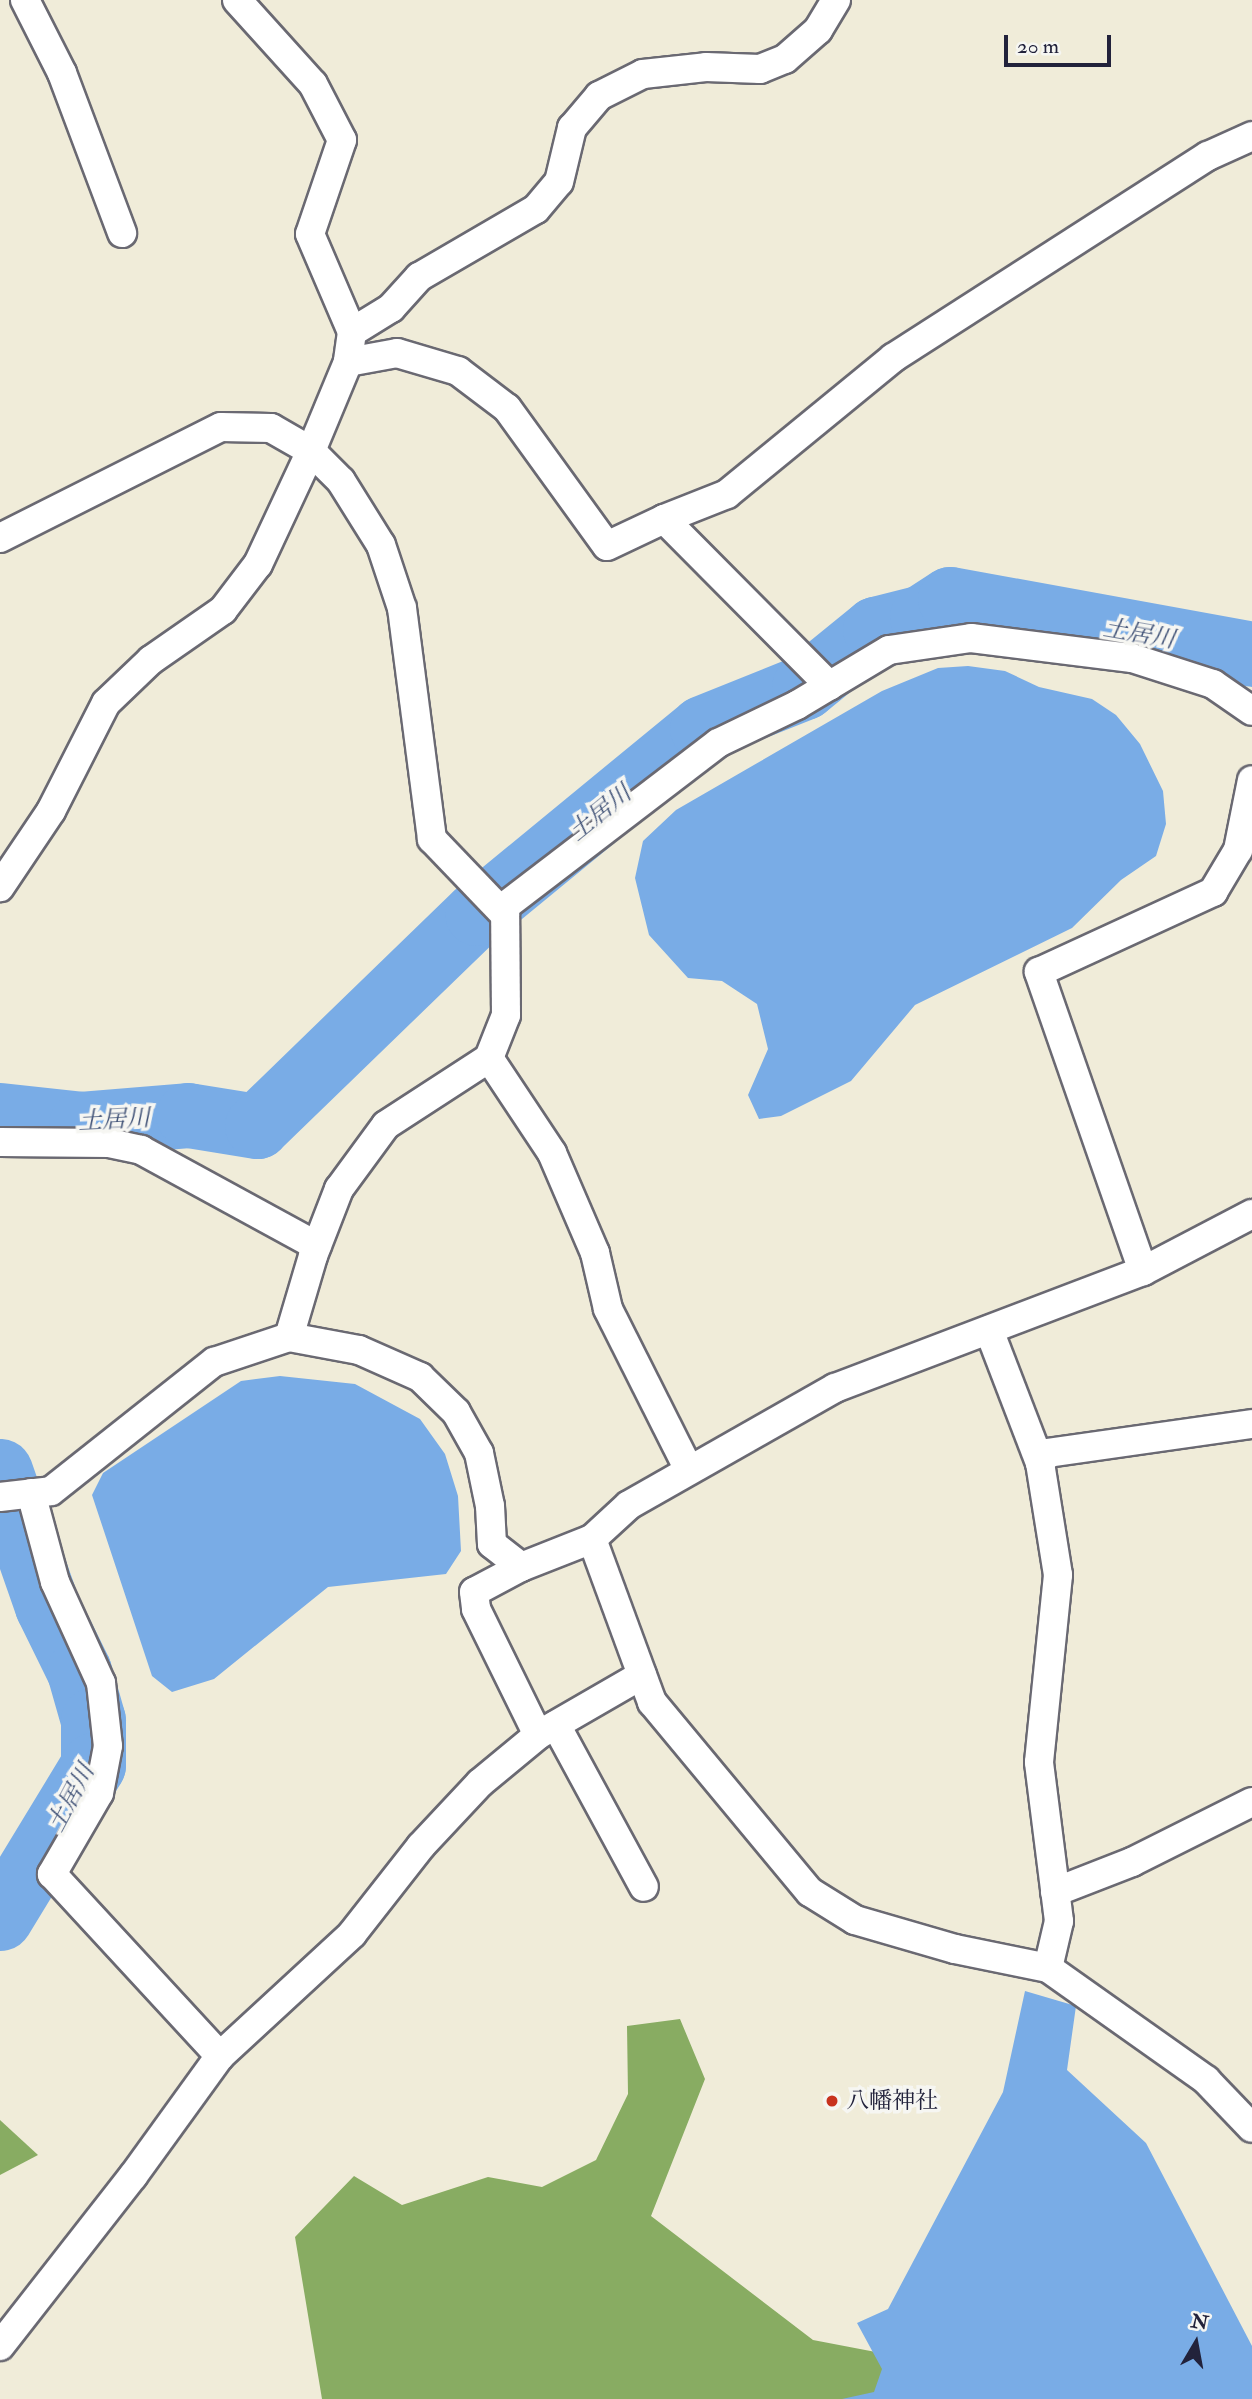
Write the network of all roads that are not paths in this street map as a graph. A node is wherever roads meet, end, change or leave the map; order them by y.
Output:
1 (25, 0) edge
2 (237, 0) edge
3 (836, 0) edge
4 (1252, 136) edge
5 (121, 233) dead end
6 (352, 332) junction
7 (348, 362) junction
8 (311, 451) junction
9 (664, 519) junction
10 (0, 538) edge
11 (829, 685) junction
12 (1252, 711) edge
13 (1252, 780) edge
14 (0, 887) edge
15 (504, 914) junction
16 (489, 1058) junction
17 (0, 1142) edge
18 (1252, 1214) edge
19 (317, 1246) junction
20 (1143, 1271) junction
21 (989, 1330) junction
22 (289, 1337) junction
23 (1252, 1423) edge
24 (1040, 1463) junction
25 (688, 1468) junction
26 (31, 1493) junction
27 (0, 1497) edge
28 (592, 1539) junction
29 (520, 1567) junction
30 (642, 1675) junction
31 (547, 1730) junction
32 (1252, 1802) edge
33 (644, 1887) dead end
34 (1055, 1892) junction
35 (1048, 1968) junction
36 (220, 2056) junction
37 (1252, 2128) edge
38 (0, 2346) edge

1 - 5 street
2 - 6 street
3 - 6 street
4 - 9 street
6 - 7 street
7 - 8 street
7 - 9 street
8 - 10 street
8 - 14 street
8 - 15 street
9 - 11 street
11 - 12 street
11 - 15 street
13 - 20 street
15 - 16 street
16 - 19 street
16 - 25 street
17 - 19 street
18 - 20 street
19 - 22 street
20 - 21 street
21 - 24 street
21 - 25 street
22 - 26 street
22 - 29 street
23 - 24 street
24 - 34 street
25 - 28 street
26 - 27 street
26 - 36 street
28 - 29 street
28 - 30 street
29 - 31 street
30 - 31 street
30 - 35 street
31 - 33 street
31 - 36 street
32 - 34 street
34 - 35 street
35 - 37 street
36 - 38 street

